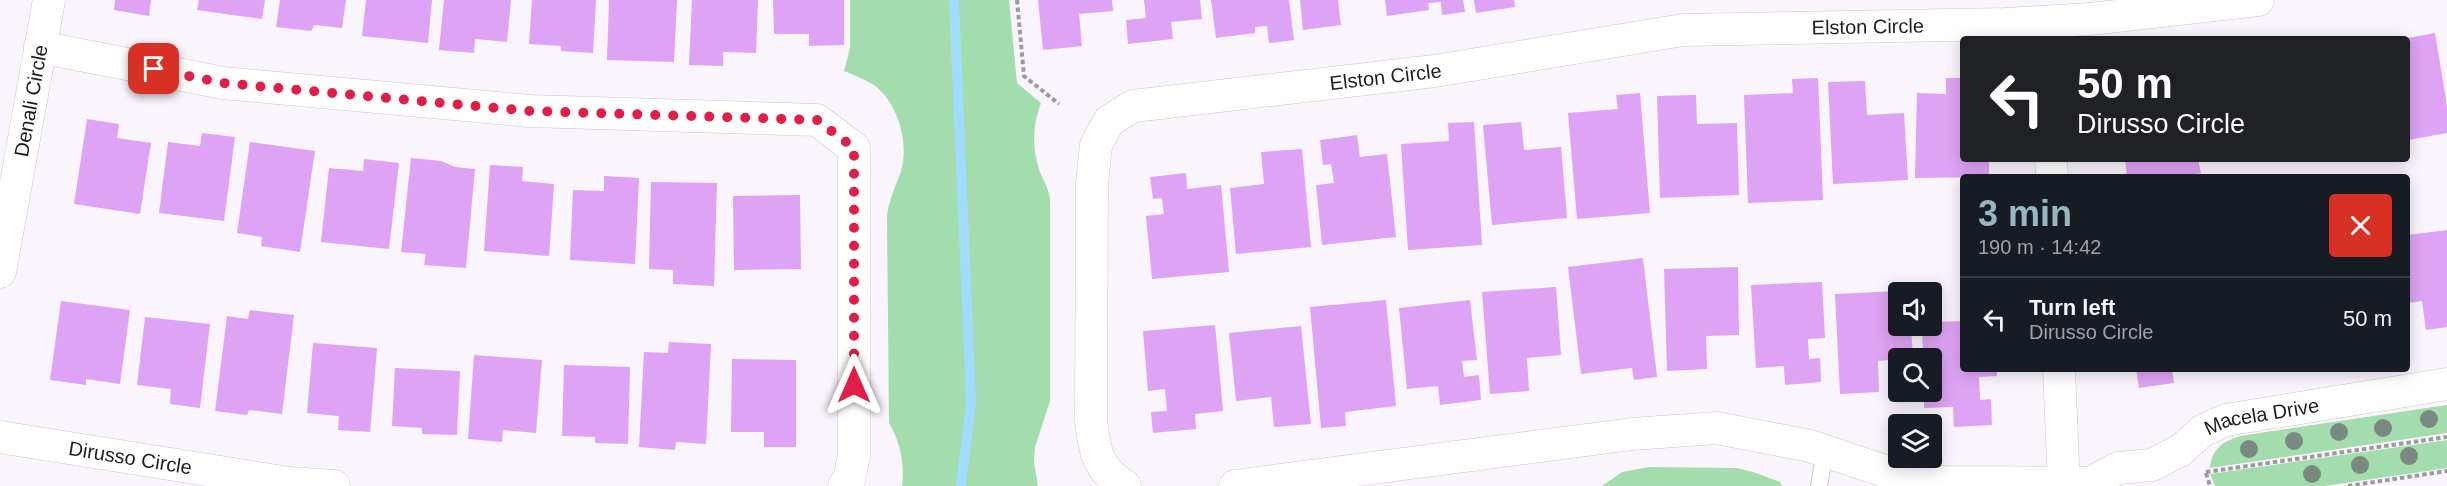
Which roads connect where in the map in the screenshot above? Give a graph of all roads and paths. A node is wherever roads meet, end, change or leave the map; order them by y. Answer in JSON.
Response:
{"nodes":[{"id":1,"x":49,"y":0,"type":"edge"},
{"id":2,"x":1017,"y":0,"type":"edge"},
{"id":3,"x":2258,"y":0,"type":"edge"},
{"id":4,"x":2046,"y":20,"type":"edge"},
{"id":5,"x":40,"y":47,"type":"junction"},
{"id":6,"x":1059,"y":104,"type":"dead end"},
{"id":7,"x":0,"y":272,"type":"edge"},
{"id":8,"x":2060,"y":372,"type":"edge"},
{"id":9,"x":2447,"y":384,"type":"edge"},
{"id":10,"x":0,"y":437,"type":"edge"},
{"id":11,"x":2447,"y":437,"type":"edge"},
{"id":12,"x":1825,"y":451,"type":"junction"},
{"id":13,"x":2447,"y":471,"type":"edge"},
{"id":14,"x":2205,"y":472,"type":"dead end"},
{"id":15,"x":2079,"y":485,"type":"edge"},
{"id":16,"x":334,"y":486,"type":"edge"},
{"id":17,"x":844,"y":486,"type":"edge"},
{"id":18,"x":1125,"y":486,"type":"edge"},
{"id":19,"x":1235,"y":486,"type":"edge"},
{"id":20,"x":1819,"y":486,"type":"edge"},
{"id":21,"x":2348,"y":486,"type":"edge"}],
"edges":[{"from":1,"to":5,"type":"street","name":"Denali Circle"},
{"from":2,"to":6,"type":"path"},
{"from":3,"to":4,"type":"street","name":"Elston Circle"},
{"from":4,"to":18,"type":"street","name":"Elston Circle"},
{"from":5,"to":7,"type":"street","name":"Denali Circle"},
{"from":5,"to":17,"type":"street"},
{"from":8,"to":15,"type":"street"},
{"from":9,"to":15,"type":"street","name":"Macela Drive"},
{"from":10,"to":16,"type":"street","name":"Dirusso Circle"},
{"from":11,"to":14,"type":"path"},
{"from":12,"to":15,"type":"street"},
{"from":12,"to":19,"type":"street"},
{"from":12,"to":20,"type":"lane"},
{"from":13,"to":21,"type":"path"}]}
